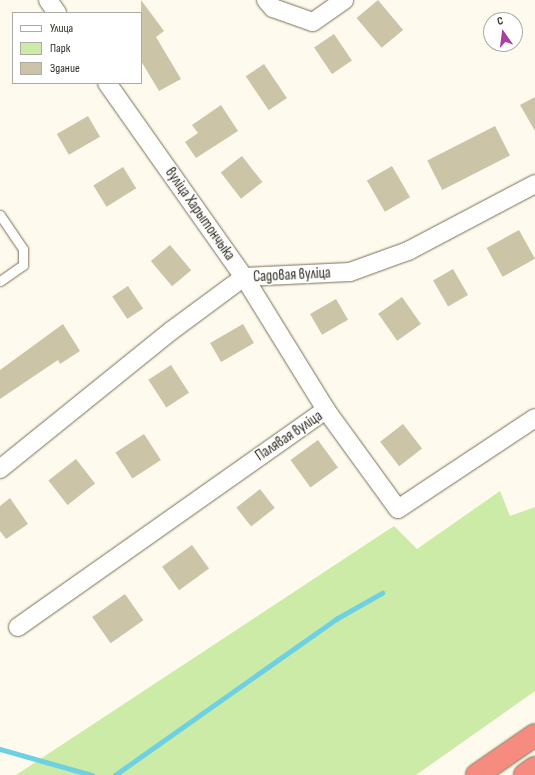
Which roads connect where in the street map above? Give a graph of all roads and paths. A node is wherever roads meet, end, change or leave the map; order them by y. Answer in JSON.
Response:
{"nodes":[{"id":1,"x":48,"y":0,"type":"edge"},
{"id":2,"x":266,"y":0,"type":"edge"},
{"id":3,"x":344,"y":0,"type":"edge"},
{"id":4,"x":56,"y":12,"type":"edge"},
{"id":5,"x":108,"y":84,"type":"edge"},
{"id":6,"x":535,"y":184,"type":"edge"},
{"id":7,"x":0,"y":215,"type":"edge"},
{"id":8,"x":244,"y":277,"type":"junction"},
{"id":9,"x":0,"y":281,"type":"edge"},
{"id":10,"x":326,"y":410,"type":"junction"},
{"id":11,"x":535,"y":418,"type":"edge"},
{"id":12,"x":0,"y":469,"type":"edge"},
{"id":13,"x":18,"y":627,"type":"dead end"},
{"id":14,"x":535,"y":735,"type":"edge"},
{"id":15,"x":535,"y":768,"type":"edge"},
{"id":16,"x":477,"y":775,"type":"edge"},
{"id":17,"x":525,"y":775,"type":"edge"}],
"edges":[{"from":1,"to":4,"type":"street"},
{"from":2,"to":3,"type":"street"},
{"from":5,"to":8,"type":"street","name":"вуліца Харытончыка"},
{"from":6,"to":8,"type":"street","name":"Садовая вуліца"},
{"from":7,"to":9,"type":"lane"},
{"from":8,"to":10,"type":"street","name":"вуліца Харытончыка"},
{"from":8,"to":12,"type":"street","name":"Садовая вуліца"},
{"from":10,"to":11,"type":"street","name":"Палявая вуліца"},
{"from":10,"to":13,"type":"street","name":"Палявая вуліца"},
{"from":14,"to":16,"type":"highway"},
{"from":15,"to":17,"type":"highway"}]}
